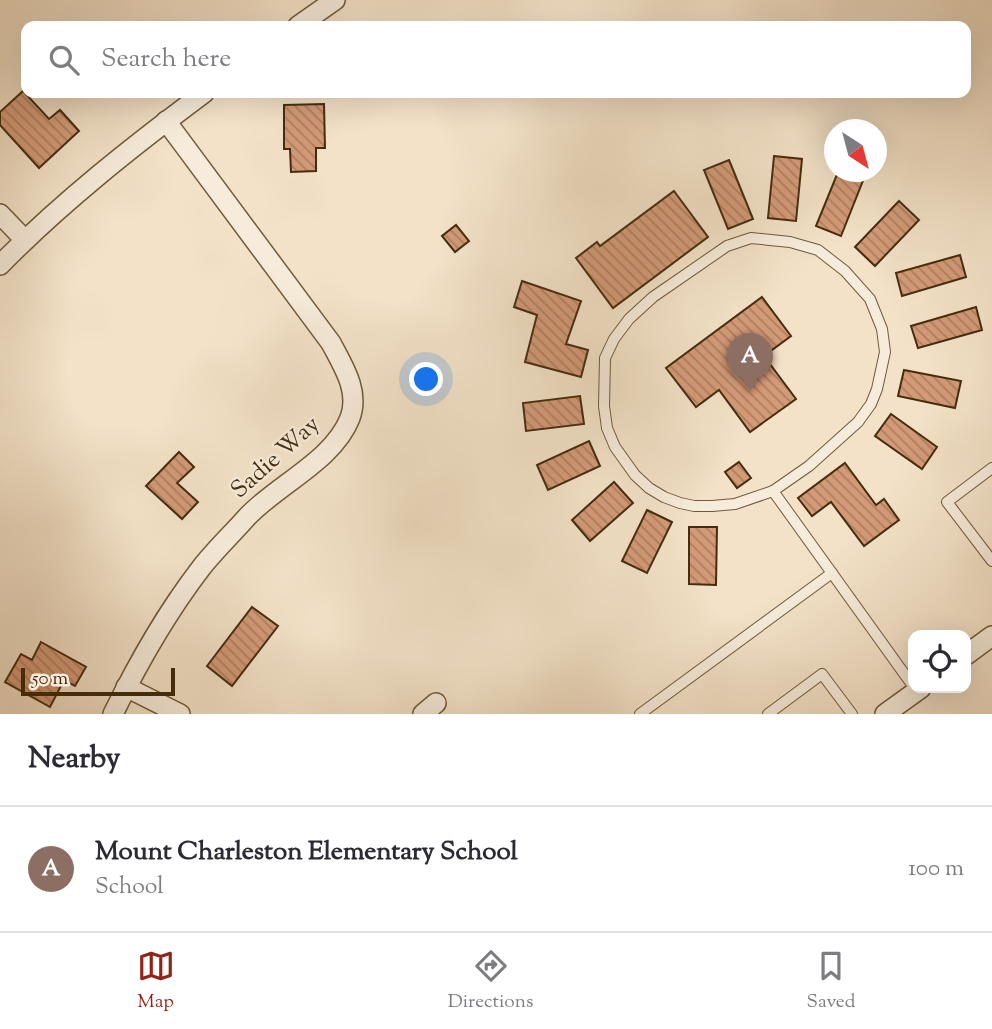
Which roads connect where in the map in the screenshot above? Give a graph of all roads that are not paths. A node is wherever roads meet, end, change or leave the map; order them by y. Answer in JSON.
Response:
{"nodes":[{"id":1,"x":335,"y":0,"type":"edge"},
{"id":2,"x":305,"y":21,"type":"edge"},
{"id":3,"x":197,"y":98,"type":"edge"},
{"id":4,"x":166,"y":121,"type":"junction"},
{"id":5,"x":0,"y":214,"type":"edge"},
{"id":6,"x":25,"y":240,"type":"junction"},
{"id":7,"x":0,"y":265,"type":"edge"},
{"id":8,"x":992,"y":468,"type":"edge"},
{"id":9,"x":773,"y":491,"type":"junction"},
{"id":10,"x":992,"y":561,"type":"edge"},
{"id":11,"x":832,"y":573,"type":"junction"},
{"id":12,"x":992,"y":636,"type":"edge"},
{"id":13,"x":971,"y":651,"type":"edge"},
{"id":14,"x":908,"y":677,"type":"edge"},
{"id":15,"x":126,"y":687,"type":"junction"},
{"id":16,"x":910,"y":693,"type":"edge"},
{"id":17,"x":113,"y":714,"type":"edge"},
{"id":18,"x":180,"y":714,"type":"edge"},
{"id":19,"x":640,"y":714,"type":"edge"},
{"id":20,"x":768,"y":714,"type":"edge"},
{"id":21,"x":852,"y":714,"type":"edge"},
{"id":22,"x":885,"y":714,"type":"edge"}],
"edges":[{"from":1,"to":2,"type":"street"},
{"from":3,"to":4,"type":"street"},
{"from":4,"to":6,"type":"street"},
{"from":4,"to":15,"type":"street","name":"Sadie Way"},
{"from":5,"to":6,"type":"street"},
{"from":6,"to":7,"type":"street"},
{"from":8,"to":10,"type":"lane"},
{"from":9,"to":9,"type":"lane"},
{"from":9,"to":11,"type":"lane"},
{"from":11,"to":14,"type":"lane"},
{"from":11,"to":19,"type":"lane"},
{"from":12,"to":13,"type":"street"},
{"from":15,"to":17,"type":"street","name":"Sadie Way"},
{"from":15,"to":18,"type":"street"},
{"from":16,"to":22,"type":"street"},
{"from":20,"to":21,"type":"lane"}]}
